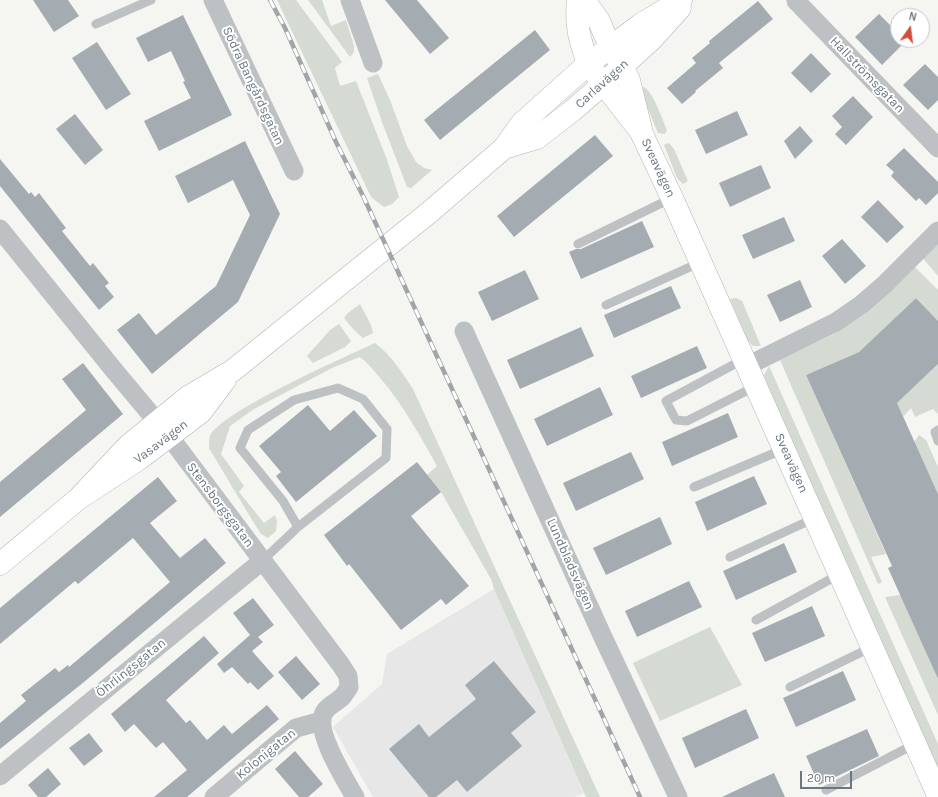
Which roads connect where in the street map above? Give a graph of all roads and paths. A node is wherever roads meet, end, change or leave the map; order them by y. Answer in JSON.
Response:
{"nodes":[{"id":1,"x":151,"y":0,"type":"edge"},
{"id":2,"x":212,"y":0,"type":"edge"},
{"id":3,"x":350,"y":0,"type":"edge"},
{"id":4,"x":578,"y":0,"type":"edge"},
{"id":5,"x":584,"y":0,"type":"edge"},
{"id":6,"x":681,"y":0,"type":"edge"},
{"id":7,"x":688,"y":0,"type":"edge"},
{"id":8,"x":796,"y":1,"type":"dead end"},
{"id":9,"x":96,"y":24,"type":"dead end"},
{"id":10,"x":610,"y":47,"type":"junction"},
{"id":11,"x":373,"y":63,"type":"dead end"},
{"id":12,"x":588,"y":64,"type":"junction"},
{"id":13,"x":622,"y":66,"type":"junction"},
{"id":14,"x":603,"y":84,"type":"junction"},
{"id":15,"x":641,"y":132,"type":"junction"},
{"id":16,"x":504,"y":148,"type":"junction"},
{"id":17,"x":938,"y":148,"type":"edge"},
{"id":18,"x":294,"y":171,"type":"dead end"},
{"id":19,"x":672,"y":198,"type":"junction"},
{"id":20,"x":0,"y":229,"type":"edge"},
{"id":21,"x":938,"y":231,"type":"edge"},
{"id":22,"x":578,"y":244,"type":"dead end"},
{"id":23,"x":371,"y":260,"type":"joint"},
{"id":24,"x":701,"y":262,"type":"junction"},
{"id":25,"x":606,"y":305,"type":"dead end"},
{"id":26,"x":464,"y":331,"type":"dead end"},
{"id":27,"x":746,"y":362,"type":"junction"},
{"id":28,"x":756,"y":386,"type":"junction"},
{"id":29,"x":164,"y":429,"type":"junction"},
{"id":30,"x":938,"y":430,"type":"edge"},
{"id":31,"x":938,"y":441,"type":"edge"},
{"id":32,"x":784,"y":449,"type":"junction"},
{"id":33,"x":694,"y":487,"type":"dead end"},
{"id":34,"x":815,"y":518,"type":"junction"},
{"id":35,"x":298,"y":527,"type":"junction"},
{"id":36,"x":730,"y":557,"type":"dead end"},
{"id":37,"x":262,"y":561,"type":"junction"},
{"id":38,"x":0,"y":564,"type":"edge"},
{"id":39,"x":840,"y":574,"type":"junction"},
{"id":40,"x":756,"y":620,"type":"dead end"},
{"id":41,"x":872,"y":647,"type":"junction"},
{"id":42,"x":790,"y":687,"type":"dead end"},
{"id":43,"x":322,"y":721,"type":"junction"},
{"id":44,"x":915,"y":744,"type":"junction"},
{"id":45,"x":0,"y":776,"type":"edge"},
{"id":46,"x":826,"y":790,"type":"dead end"},
{"id":47,"x":938,"y":796,"type":"edge"},
{"id":48,"x":214,"y":797,"type":"edge"},
{"id":49,"x":355,"y":797,"type":"edge"},
{"id":50,"x":678,"y":797,"type":"edge"}],
"edges":[{"from":1,"to":9,"type":"lane"},
{"from":2,"to":18,"type":"street","name":"Södra Bangårdsgatan"},
{"from":3,"to":11,"type":"street"},
{"from":4,"to":12,"type":"main road","name":"Sveavägen"},
{"from":5,"to":10,"type":"main road","name":"Sveavägen"},
{"from":6,"to":10,"type":"main road","name":"Carlavägen"},
{"from":7,"to":13,"type":"main road","name":"Carlavägen"},
{"from":8,"to":17,"type":"street","name":"Hallströmsgatan"},
{"from":10,"to":12,"type":"main road","name":"Carlavägen"},
{"from":10,"to":13,"type":"main road","name":"Sveavägen"},
{"from":12,"to":14,"type":"main road","name":"Sveavägen"},
{"from":12,"to":16,"type":"main road","name":"Carlavägen"},
{"from":13,"to":14,"type":"main road","name":"Carlavägen"},
{"from":13,"to":15,"type":"main road","name":"Sveavägen"},
{"from":14,"to":15,"type":"main road","name":"Sveavägen"},
{"from":14,"to":16,"type":"main road","name":"Carlavägen"},
{"from":15,"to":19,"type":"main road","name":"Sveavägen"},
{"from":16,"to":23,"type":"main road","name":"Carlavägen"},
{"from":19,"to":22,"type":"lane"},
{"from":19,"to":24,"type":"main road","name":"Sveavägen"},
{"from":20,"to":29,"type":"street","name":"Stensborgsgatan"},
{"from":21,"to":27,"type":"street"},
{"from":23,"to":29,"type":"main road","name":"Vasavägen"},
{"from":24,"to":25,"type":"lane"},
{"from":24,"to":27,"type":"main road","name":"Sveavägen"},
{"from":26,"to":50,"type":"street","name":"Lundbladsvägen"},
{"from":27,"to":28,"type":"main road","name":"Sveavägen"},
{"from":27,"to":28,"type":"lane"},
{"from":28,"to":32,"type":"main road","name":"Sveavägen"},
{"from":29,"to":37,"type":"street","name":"Stensborgsgatan"},
{"from":29,"to":38,"type":"main road","name":"Vasavägen"},
{"from":30,"to":31,"type":"lane"},
{"from":32,"to":33,"type":"lane"},
{"from":32,"to":34,"type":"main road","name":"Sveavägen"},
{"from":34,"to":36,"type":"lane"},
{"from":34,"to":39,"type":"main road","name":"Sveavägen"},
{"from":35,"to":35,"type":"lane"},
{"from":35,"to":37,"type":"lane"},
{"from":37,"to":43,"type":"street","name":"Stensborgsgatan"},
{"from":37,"to":45,"type":"street","name":"Öhrlingsgatan"},
{"from":39,"to":40,"type":"lane"},
{"from":39,"to":41,"type":"main road","name":"Sveavägen"},
{"from":41,"to":42,"type":"lane"},
{"from":41,"to":44,"type":"main road","name":"Sveavägen"},
{"from":43,"to":48,"type":"street","name":"Kolonigatan"},
{"from":43,"to":49,"type":"street"},
{"from":44,"to":46,"type":"lane"},
{"from":44,"to":47,"type":"main road","name":"Sveavägen"}]}
